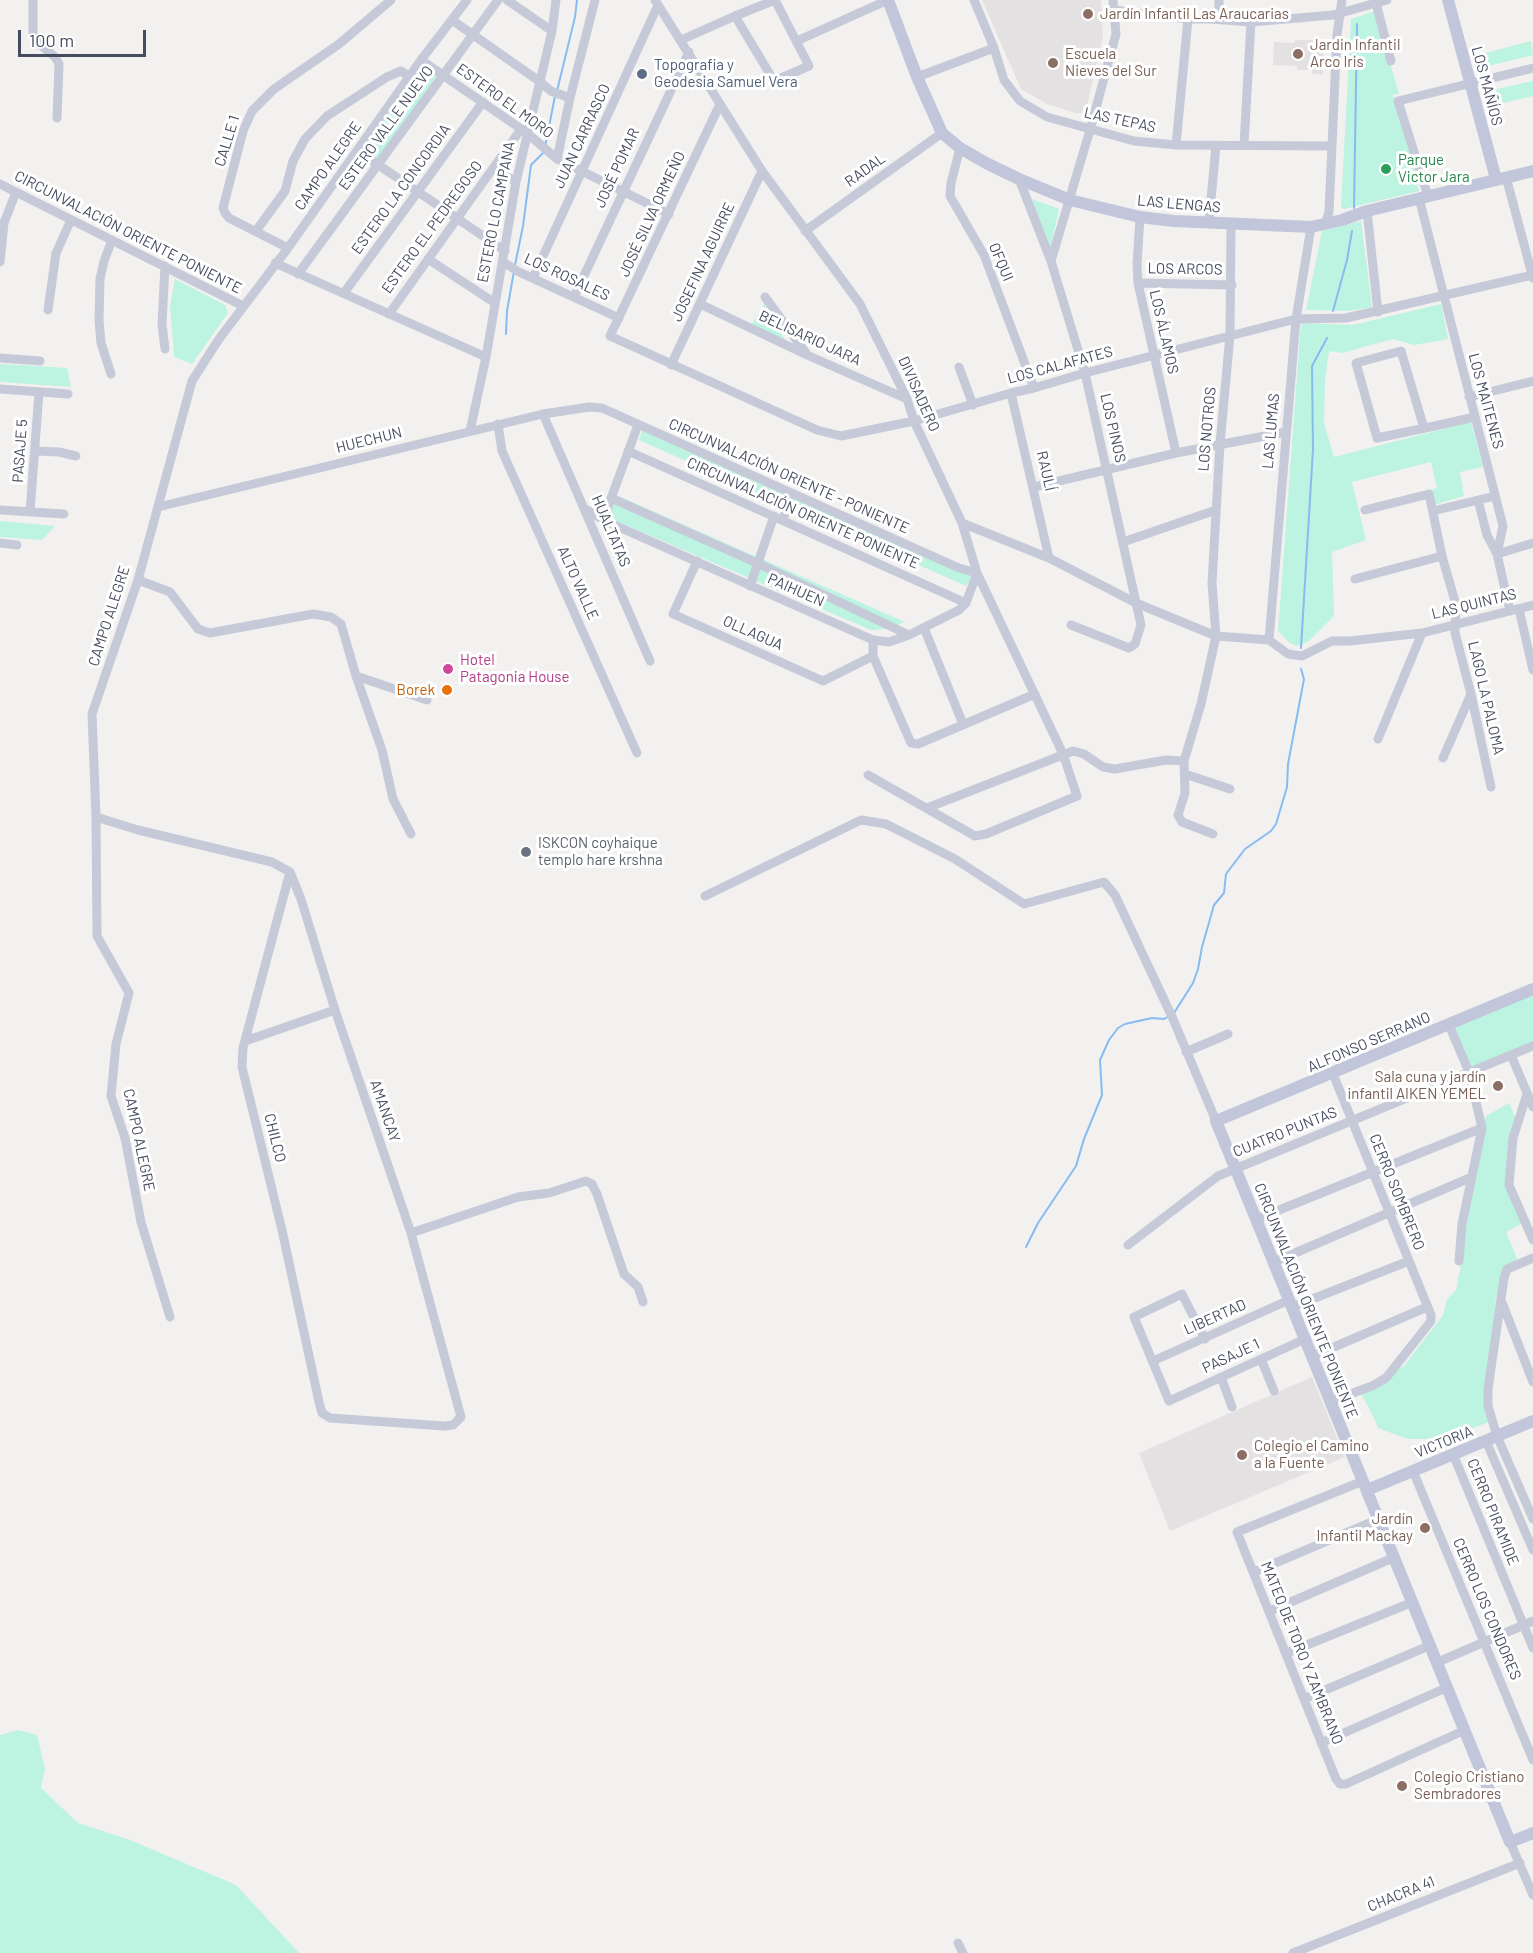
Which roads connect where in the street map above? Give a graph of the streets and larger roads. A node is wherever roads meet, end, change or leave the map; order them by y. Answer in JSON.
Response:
{"nodes":[{"id":1,"x":33,"y":0,"type":"edge"},
{"id":2,"x":391,"y":0,"type":"edge"},
{"id":3,"x":467,"y":0,"type":"edge"},
{"id":4,"x":498,"y":0,"type":"edge"},
{"id":5,"x":507,"y":0,"type":"edge"},
{"id":6,"x":556,"y":0,"type":"edge"},
{"id":7,"x":596,"y":0,"type":"edge"},
{"id":8,"x":775,"y":0,"type":"edge"},
{"id":9,"x":888,"y":0,"type":"edge"},
{"id":10,"x":974,"y":0,"type":"edge"},
{"id":11,"x":1219,"y":0,"type":"edge"},
{"id":12,"x":1336,"y":0,"type":"edge"},
{"id":13,"x":1342,"y":0,"type":"edge"},
{"id":14,"x":1388,"y":0,"type":"edge"},
{"id":15,"x":1448,"y":0,"type":"edge"},
{"id":16,"x":656,"y":3,"type":"edge"},
{"id":17,"x":1376,"y":3,"type":"junction"},
{"id":18,"x":1113,"y":5,"type":"edge"},
{"id":19,"x":1336,"y":14,"type":"junction"},
{"id":20,"x":735,"y":16,"type":"junction"},
{"id":21,"x":1188,"y":19,"type":"junction"},
{"id":22,"x":1219,"y":19,"type":"junction"},
{"id":23,"x":452,"y":20,"type":"junction"},
{"id":24,"x":1251,"y":22,"type":"junction"},
{"id":25,"x":552,"y":31,"type":"junction"},
{"id":26,"x":473,"y":35,"type":"junction"},
{"id":27,"x":681,"y":40,"type":"junction"},
{"id":28,"x":799,"y":40,"type":"dead end"},
{"id":29,"x":994,"y":48,"type":"junction"},
{"id":30,"x":689,"y":52,"type":"junction"},
{"id":31,"x":421,"y":60,"type":"junction"},
{"id":32,"x":1391,"y":61,"type":"dead end"},
{"id":33,"x":1533,"y":68,"type":"edge"},
{"id":34,"x":443,"y":75,"type":"junction"},
{"id":35,"x":410,"y":77,"type":"junction"},
{"id":36,"x":917,"y":77,"type":"junction"},
{"id":37,"x":539,"y":81,"type":"junction"},
{"id":38,"x":1471,"y":84,"type":"junction"},
{"id":39,"x":566,"y":96,"type":"junction"},
{"id":40,"x":483,"y":102,"type":"junction"},
{"id":41,"x":720,"y":105,"type":"junction"},
{"id":42,"x":57,"y":118,"type":"dead end"},
{"id":43,"x":1090,"y":130,"type":"junction"},
{"id":44,"x":524,"y":131,"type":"junction"},
{"id":45,"x":942,"y":133,"type":"junction"},
{"id":46,"x":1216,"y":144,"type":"junction"},
{"id":47,"x":1176,"y":145,"type":"junction"},
{"id":48,"x":1244,"y":145,"type":"junction"},
{"id":49,"x":1331,"y":146,"type":"junction"},
{"id":50,"x":960,"y":148,"type":"junction"},
{"id":51,"x":358,"y":151,"type":"junction"},
{"id":52,"x":554,"y":156,"type":"junction"},
{"id":53,"x":378,"y":165,"type":"junction"},
{"id":54,"x":493,"y":168,"type":"junction"},
{"id":55,"x":762,"y":171,"type":"junction"},
{"id":56,"x":1533,"y":171,"type":"edge"},
{"id":57,"x":582,"y":172,"type":"junction"},
{"id":58,"x":1501,"y":178,"type":"junction"},
{"id":59,"x":1019,"y":179,"type":"junction"},
{"id":60,"x":516,"y":182,"type":"junction"},
{"id":61,"x":0,"y":184,"type":"edge"},
{"id":62,"x":16,"y":192,"type":"junction"},
{"id":63,"x":418,"y":192,"type":"junction"},
{"id":64,"x":622,"y":192,"type":"junction"},
{"id":65,"x":1424,"y":197,"type":"junction"},
{"id":66,"x":1070,"y":200,"type":"junction"},
{"id":67,"x":1367,"y":211,"type":"junction"},
{"id":68,"x":669,"y":214,"type":"junction"},
{"id":69,"x":1140,"y":217,"type":"junction"},
{"id":70,"x":457,"y":218,"type":"junction"},
{"id":71,"x":70,"y":220,"type":"junction"},
{"id":72,"x":1209,"y":222,"type":"junction"},
{"id":73,"x":1231,"y":223,"type":"junction"},
{"id":74,"x":1325,"y":225,"type":"junction"},
{"id":75,"x":1311,"y":227,"type":"junction"},
{"id":76,"x":256,"y":231,"type":"junction"},
{"id":77,"x":805,"y":231,"type":"junction"},
{"id":78,"x":112,"y":240,"type":"junction"},
{"id":79,"x":288,"y":248,"type":"junction"},
{"id":80,"x":505,"y":250,"type":"junction"},
{"id":81,"x":428,"y":259,"type":"junction"},
{"id":82,"x":1051,"y":261,"type":"junction"},
{"id":83,"x":0,"y":262,"type":"edge"},
{"id":84,"x":275,"y":263,"type":"junction"},
{"id":85,"x":505,"y":264,"type":"junction"},
{"id":86,"x":165,"y":266,"type":"junction"},
{"id":87,"x":298,"y":274,"type":"junction"},
{"id":88,"x":1533,"y":276,"type":"edge"},
{"id":89,"x":533,"y":278,"type":"junction"},
{"id":90,"x":1138,"y":283,"type":"junction"},
{"id":91,"x":1232,"y":285,"type":"junction"},
{"id":92,"x":344,"y":294,"type":"junction"},
{"id":93,"x":574,"y":297,"type":"junction"},
{"id":94,"x":765,"y":297,"type":"dead end"},
{"id":95,"x":1444,"y":297,"type":"junction"},
{"id":96,"x":495,"y":303,"type":"junction"},
{"id":97,"x":700,"y":304,"type":"junction"},
{"id":98,"x":243,"y":306,"type":"junction"},
{"id":99,"x":48,"y":310,"type":"dead end"},
{"id":100,"x":1378,"y":312,"type":"junction"},
{"id":101,"x":389,"y":314,"type":"junction"},
{"id":102,"x":619,"y":318,"type":"junction"},
{"id":103,"x":1296,"y":319,"type":"junction"},
{"id":104,"x":1230,"y":335,"type":"junction"},
{"id":105,"x":610,"y":336,"type":"joint"},
{"id":106,"x":165,"y":349,"type":"dead end"},
{"id":107,"x":807,"y":355,"type":"junction"},
{"id":108,"x":1154,"y":355,"type":"junction"},
{"id":109,"x":486,"y":357,"type":"junction"},
{"id":110,"x":0,"y":358,"type":"edge"},
{"id":111,"x":40,"y":361,"type":"dead end"},
{"id":112,"x":671,"y":365,"type":"junction"},
{"id":113,"x":959,"y":367,"type":"dead end"},
{"id":114,"x":1085,"y":373,"type":"junction"},
{"id":115,"x":111,"y":374,"type":"dead end"},
{"id":116,"x":1533,"y":381,"type":"edge"},
{"id":117,"x":1034,"y":388,"type":"junction"},
{"id":118,"x":0,"y":389,"type":"edge"},
{"id":119,"x":39,"y":392,"type":"junction"},
{"id":120,"x":1011,"y":393,"type":"junction"},
{"id":121,"x":68,"y":394,"type":"dead end"},
{"id":122,"x":1469,"y":397,"type":"junction"},
{"id":123,"x":907,"y":399,"type":"junction"},
{"id":124,"x":974,"y":405,"type":"junction"},
{"id":125,"x":589,"y":407,"type":"joint"},
{"id":126,"x":543,"y":414,"type":"junction"},
{"id":127,"x":1475,"y":417,"type":"junction"},
{"id":128,"x":914,"y":421,"type":"junction"},
{"id":129,"x":498,"y":424,"type":"junction"},
{"id":130,"x":638,"y":425,"type":"junction"},
{"id":131,"x":1424,"y":428,"type":"junction"},
{"id":132,"x":470,"y":431,"type":"junction"},
{"id":133,"x":1286,"y":432,"type":"junction"},
{"id":134,"x":1220,"y":444,"type":"junction"},
{"id":135,"x":36,"y":451,"type":"junction"},
{"id":136,"x":628,"y":451,"type":"junction"},
{"id":137,"x":1176,"y":453,"type":"junction"},
{"id":138,"x":76,"y":456,"type":"dead end"},
{"id":139,"x":1107,"y":470,"type":"junction"},
{"id":140,"x":1034,"y":487,"type":"junction"},
{"id":141,"x":791,"y":494,"type":"junction"},
{"id":142,"x":1495,"y":496,"type":"junction"},
{"id":143,"x":610,"y":498,"type":"junction"},
{"id":144,"x":1478,"y":500,"type":"junction"},
{"id":145,"x":158,"y":507,"type":"junction"},
{"id":146,"x":585,"y":508,"type":"junction"},
{"id":147,"x":0,"y":510,"type":"edge"},
{"id":148,"x":1216,"y":510,"type":"junction"},
{"id":149,"x":1365,"y":510,"type":"dead end"},
{"id":150,"x":1433,"y":511,"type":"junction"},
{"id":151,"x":30,"y":512,"type":"junction"},
{"id":152,"x":64,"y":514,"type":"dead end"},
{"id":153,"x":778,"y":518,"type":"junction"},
{"id":154,"x":603,"y":520,"type":"junction"},
{"id":155,"x":962,"y":523,"type":"junction"},
{"id":156,"x":1123,"y":542,"type":"junction"},
{"id":157,"x":0,"y":543,"type":"edge"},
{"id":158,"x":1533,"y":543,"type":"edge"},
{"id":159,"x":17,"y":545,"type":"dead end"},
{"id":160,"x":1497,"y":554,"type":"junction"},
{"id":161,"x":1442,"y":556,"type":"junction"},
{"id":162,"x":1049,"y":558,"type":"junction"},
{"id":163,"x":697,"y":561,"type":"junction"},
{"id":164,"x":757,"y":563,"type":"junction"},
{"id":165,"x":977,"y":573,"type":"junction"},
{"id":166,"x":1355,"y":579,"type":"dead end"},
{"id":167,"x":138,"y":580,"type":"junction"},
{"id":168,"x":750,"y":586,"type":"junction"},
{"id":169,"x":966,"y":603,"type":"junction"},
{"id":170,"x":1136,"y":603,"type":"junction"},
{"id":171,"x":1533,"y":605,"type":"edge"},
{"id":172,"x":1515,"y":610,"type":"junction"},
{"id":173,"x":1071,"y":625,"type":"dead end"},
{"id":174,"x":1456,"y":625,"type":"junction"},
{"id":175,"x":924,"y":628,"type":"junction"},
{"id":176,"x":1422,"y":633,"type":"junction"},
{"id":177,"x":909,"y":635,"type":"junction"},
{"id":178,"x":1216,"y":636,"type":"junction"},
{"id":179,"x":873,"y":640,"type":"junction"},
{"id":180,"x":1269,"y":640,"type":"junction"},
{"id":181,"x":873,"y":656,"type":"junction"},
{"id":182,"x":650,"y":661,"type":"dead end"},
{"id":183,"x":1533,"y":670,"type":"edge"},
{"id":184,"x":356,"y":676,"type":"junction"},
{"id":185,"x":1035,"y":694,"type":"junction"},
{"id":186,"x":1471,"y":694,"type":"junction"},
{"id":187,"x":427,"y":700,"type":"dead end"},
{"id":188,"x":963,"y":724,"type":"junction"},
{"id":189,"x":1378,"y":739,"type":"dead end"},
{"id":190,"x":638,"y":753,"type":"dead end"},
{"id":191,"x":1062,"y":754,"type":"junction"},
{"id":192,"x":1443,"y":758,"type":"dead end"},
{"id":193,"x":1184,"y":761,"type":"junction"},
{"id":194,"x":1185,"y":774,"type":"junction"},
{"id":195,"x":868,"y":775,"type":"dead end"},
{"id":196,"x":1491,"y":787,"type":"dead end"},
{"id":197,"x":1230,"y":789,"type":"dead end"},
{"id":198,"x":927,"y":808,"type":"junction"},
{"id":199,"x":96,"y":817,"type":"junction"},
{"id":200,"x":411,"y":834,"type":"dead end"},
{"id":201,"x":1213,"y":834,"type":"dead end"},
{"id":202,"x":290,"y":872,"type":"junction"},
{"id":203,"x":705,"y":896,"type":"dead end"},
{"id":204,"x":1533,"y":989,"type":"edge"},
{"id":205,"x":335,"y":1010,"type":"junction"},
{"id":206,"x":1449,"y":1025,"type":"junction"},
{"id":207,"x":1228,"y":1034,"type":"dead end"},
{"id":208,"x":245,"y":1041,"type":"junction"},
{"id":209,"x":1533,"y":1046,"type":"edge"},
{"id":210,"x":1186,"y":1052,"type":"junction"},
{"id":211,"x":1511,"y":1055,"type":"junction"},
{"id":212,"x":1469,"y":1072,"type":"junction"},
{"id":213,"x":1333,"y":1074,"type":"junction"},
{"id":214,"x":1527,"y":1094,"type":"junction"},
{"id":215,"x":1533,"y":1107,"type":"edge"},
{"id":216,"x":1216,"y":1121,"type":"junction"},
{"id":217,"x":1352,"y":1121,"type":"junction"},
{"id":218,"x":1482,"y":1128,"type":"junction"},
{"id":219,"x":1236,"y":1169,"type":"junction"},
{"id":220,"x":1373,"y":1173,"type":"junction"},
{"id":221,"x":1472,"y":1177,"type":"junction"},
{"id":222,"x":1390,"y":1214,"type":"junction"},
{"id":223,"x":1257,"y":1219,"type":"junction"},
{"id":224,"x":1531,"y":1229,"type":"edge"},
{"id":225,"x":411,"y":1233,"type":"junction"},
{"id":226,"x":1533,"y":1240,"type":"edge"},
{"id":227,"x":1128,"y":1245,"type":"dead end"},
{"id":228,"x":1533,"y":1258,"type":"edge"},
{"id":229,"x":1459,"y":1260,"type":"dead end"},
{"id":230,"x":1409,"y":1261,"type":"junction"},
{"id":231,"x":1274,"y":1262,"type":"junction"},
{"id":232,"x":1500,"y":1298,"type":"junction"},
{"id":233,"x":643,"y":1302,"type":"dead end"},
{"id":234,"x":1291,"y":1303,"type":"junction"},
{"id":235,"x":1427,"y":1306,"type":"junction"},
{"id":236,"x":170,"y":1317,"type":"dead end"},
{"id":237,"x":1205,"y":1339,"type":"junction"},
{"id":238,"x":1305,"y":1339,"type":"junction"},
{"id":239,"x":1312,"y":1356,"type":"junction"},
{"id":240,"x":1262,"y":1359,"type":"junction"},
{"id":241,"x":1153,"y":1361,"type":"junction"},
{"id":242,"x":1221,"y":1377,"type":"junction"},
{"id":243,"x":1533,"y":1382,"type":"edge"},
{"id":244,"x":1274,"y":1391,"type":"dead end"},
{"id":245,"x":1331,"y":1401,"type":"junction"},
{"id":246,"x":1232,"y":1407,"type":"dead end"},
{"id":247,"x":322,"y":1413,"type":"joint"},
{"id":248,"x":1533,"y":1421,"type":"edge"},
{"id":249,"x":1492,"y":1438,"type":"junction"},
{"id":250,"x":1453,"y":1454,"type":"junction"},
{"id":251,"x":1413,"y":1471,"type":"junction"},
{"id":252,"x":1365,"y":1486,"type":"junction"},
{"id":253,"x":1379,"y":1519,"type":"junction"},
{"id":254,"x":1533,"y":1519,"type":"edge"},
{"id":255,"x":1237,"y":1532,"type":"joint"},
{"id":256,"x":1533,"y":1550,"type":"edge"},
{"id":257,"x":1395,"y":1557,"type":"junction"},
{"id":258,"x":1254,"y":1572,"type":"junction"},
{"id":259,"x":1413,"y":1602,"type":"junction"},
{"id":260,"x":1270,"y":1611,"type":"junction"},
{"id":261,"x":1528,"y":1624,"type":"edge"},
{"id":262,"x":1484,"y":1642,"type":"junction"},
{"id":263,"x":1431,"y":1645,"type":"junction"},
{"id":264,"x":1533,"y":1648,"type":"edge"},
{"id":265,"x":1287,"y":1653,"type":"junction"},
{"id":266,"x":1438,"y":1662,"type":"junction"},
{"id":267,"x":1448,"y":1686,"type":"junction"},
{"id":268,"x":1304,"y":1700,"type":"junction"},
{"id":269,"x":1465,"y":1730,"type":"junction"},
{"id":270,"x":1321,"y":1743,"type":"junction"},
{"id":271,"x":1533,"y":1760,"type":"edge"},
{"id":272,"x":1533,"y":1833,"type":"edge"},
{"id":273,"x":1510,"y":1842,"type":"junction"},
{"id":274,"x":1520,"y":1863,"type":"junction"},
{"id":275,"x":1533,"y":1893,"type":"edge"},
{"id":276,"x":958,"y":1943,"type":"dead end"},
{"id":277,"x":963,"y":1953,"type":"edge"},
{"id":278,"x":1293,"y":1953,"type":"edge"}],
"edges":[{"from":1,"to":42,"type":"street"},
{"from":2,"to":76,"type":"street","name":"CALLE 1"},
{"from":3,"to":23,"type":"street","name":"CAMPO ALEGRE"},
{"from":4,"to":26,"type":"street","name":"ESTERO VALLE NUEVO"},
{"from":5,"to":25,"type":"street"},
{"from":6,"to":25,"type":"street","name":"ESTERO LO CAMPANA"},
{"from":7,"to":39,"type":"street"},
{"from":8,"to":20,"type":"street"},
{"from":8,"to":20,"type":"street"},
{"from":9,"to":28,"type":"street"},
{"from":9,"to":36,"type":"street","name":"LAS LENGAS"},
{"from":10,"to":29,"type":"street","name":"LAS TEPAS"},
{"from":11,"to":22,"type":"street"},
{"from":12,"to":19,"type":"street"},
{"from":13,"to":19,"type":"street"},
{"from":14,"to":17,"type":"street"},
{"from":15,"to":38,"type":"street","name":"LOS MAÑÍOS"},
{"from":16,"to":27,"type":"street","name":"DIVISADERO"},
{"from":16,"to":57,"type":"street","name":"JUAN CARRASCO"},
{"from":17,"to":19,"type":"street"},
{"from":17,"to":32,"type":"street"},
{"from":18,"to":21,"type":"street"},
{"from":18,"to":43,"type":"street"},
{"from":19,"to":24,"type":"street"},
{"from":19,"to":49,"type":"street"},
{"from":20,"to":27,"type":"street"},
{"from":21,"to":22,"type":"street"},
{"from":21,"to":47,"type":"street"},
{"from":22,"to":24,"type":"street"},
{"from":23,"to":26,"type":"street"},
{"from":23,"to":31,"type":"street","name":"CAMPO ALEGRE"},
{"from":24,"to":48,"type":"street"},
{"from":25,"to":37,"type":"street","name":"ESTERO LO CAMPANA"},
{"from":26,"to":34,"type":"street","name":"ESTERO VALLE NUEVO"},
{"from":26,"to":37,"type":"street"},
{"from":27,"to":30,"type":"street","name":"DIVISADERO"},
{"from":29,"to":36,"type":"street"},
{"from":29,"to":43,"type":"street","name":"LAS TEPAS"},
{"from":30,"to":41,"type":"street","name":"DIVISADERO"},
{"from":30,"to":64,"type":"street","name":"JOSÉ POMAR"},
{"from":31,"to":34,"type":"street","name":"ESTERO EL MORO"},
{"from":31,"to":35,"type":"street","name":"CAMPO ALEGRE"},
{"from":33,"to":38,"type":"street"},
{"from":34,"to":40,"type":"street","name":"ESTERO EL MORO"},
{"from":34,"to":53,"type":"street","name":"ESTERO VALLE NUEVO"},
{"from":35,"to":51,"type":"street","name":"CAMPO ALEGRE"},
{"from":35,"to":76,"type":"street"},
{"from":36,"to":45,"type":"street","name":"LAS LENGAS"},
{"from":37,"to":39,"type":"street"},
{"from":37,"to":44,"type":"street","name":"ESTERO LO CAMPANA"},
{"from":38,"to":58,"type":"street","name":"LOS MAÑÍOS"},
{"from":38,"to":65,"type":"street","name":"LOS MAITENES"},
{"from":39,"to":52,"type":"street"},
{"from":40,"to":44,"type":"street","name":"ESTERO EL MORO"},
{"from":40,"to":63,"type":"street","name":"ESTERO LA CONCORDIA"},
{"from":41,"to":55,"type":"street","name":"DIVISADERO"},
{"from":41,"to":68,"type":"street","name":"JOSÉ SILVA ORMEÑO"},
{"from":43,"to":47,"type":"street","name":"LAS TEPAS"},
{"from":43,"to":66,"type":"street"},
{"from":44,"to":52,"type":"street","name":"ESTERO EL MORO"},
{"from":44,"to":54,"type":"street","name":"ESTERO EL PEDREGOSO"},
{"from":44,"to":60,"type":"street","name":"ESTERO LO CAMPANA"},
{"from":45,"to":50,"type":"street","name":"LAS LENGAS"},
{"from":45,"to":77,"type":"street","name":"RADAL"},
{"from":46,"to":47,"type":"street","name":"LAS TEPAS"},
{"from":46,"to":48,"type":"street","name":"LAS TEPAS"},
{"from":46,"to":72,"type":"street"},
{"from":48,"to":49,"type":"street","name":"LAS TEPAS"},
{"from":49,"to":74,"type":"street"},
{"from":50,"to":59,"type":"street","name":"LAS LENGAS"},
{"from":50,"to":117,"type":"street","name":"OFQUI"},
{"from":51,"to":53,"type":"street"},
{"from":51,"to":79,"type":"street","name":"CAMPO ALEGRE"},
{"from":52,"to":57,"type":"street","name":"ESTERO EL MORO"},
{"from":53,"to":63,"type":"street"},
{"from":53,"to":87,"type":"street","name":"ESTERO VALLE NUEVO"},
{"from":54,"to":60,"type":"street"},
{"from":54,"to":70,"type":"street","name":"ESTERO EL PEDREGOSO"},
{"from":55,"to":77,"type":"street","name":"DIVISADERO"},
{"from":55,"to":97,"type":"street","name":"JOSEFINA AGUIRRE"},
{"from":56,"to":58,"type":"street","name":"LAS LENGAS"},
{"from":57,"to":64,"type":"street","name":"ESTERO EL MORO"},
{"from":57,"to":89,"type":"street","name":"JUAN CARRASCO"},
{"from":58,"to":65,"type":"street","name":"LAS LENGAS"},
{"from":58,"to":88,"type":"street","name":"LOS MAÑÍOS"},
{"from":59,"to":66,"type":"street","name":"LAS LENGAS"},
{"from":59,"to":82,"type":"street","name":"LOS PINOS"},
{"from":60,"to":80,"type":"street","name":"ESTERO LO CAMPANA"},
{"from":61,"to":62,"type":"street","name":"CIRCUNVALACIÓN ORIENTE PONIENTE"},
{"from":62,"to":71,"type":"street","name":"CIRCUNVALACIÓN ORIENTE PONIENTE"},
{"from":62,"to":83,"type":"street"},
{"from":63,"to":70,"type":"street"},
{"from":63,"to":92,"type":"street","name":"ESTERO LA CONCORDIA"},
{"from":64,"to":68,"type":"street","name":"ESTERO EL MORO"},
{"from":64,"to":93,"type":"street","name":"JOSÉ POMAR"},
{"from":65,"to":67,"type":"street","name":"LAS LENGAS"},
{"from":65,"to":95,"type":"street","name":"LOS MAITENES"},
{"from":66,"to":69,"type":"street","name":"LAS LENGAS"},
{"from":66,"to":82,"type":"street"},
{"from":67,"to":74,"type":"street","name":"LAS LENGAS"},
{"from":67,"to":100,"type":"street"},
{"from":68,"to":102,"type":"street","name":"JOSÉ SILVA ORMEÑO"},
{"from":69,"to":72,"type":"street","name":"LAS LENGAS"},
{"from":69,"to":90,"type":"street","name":"LOS ÁLAMOS"},
{"from":70,"to":80,"type":"street"},
{"from":70,"to":81,"type":"street","name":"ESTERO EL PEDREGOSO"},
{"from":71,"to":78,"type":"street","name":"CIRCUNVALACIÓN ORIENTE PONIENTE"},
{"from":71,"to":99,"type":"street"},
{"from":72,"to":73,"type":"street","name":"LAS LENGAS"},
{"from":73,"to":75,"type":"street","name":"LAS LENGAS"},
{"from":73,"to":91,"type":"street","name":"LOS NOTROS"},
{"from":74,"to":75,"type":"street","name":"LAS LENGAS"},
{"from":75,"to":103,"type":"street","name":"LAS LUMAS"},
{"from":76,"to":79,"type":"street","name":"CALLE 1"},
{"from":77,"to":123,"type":"street","name":"DIVISADERO"},
{"from":78,"to":86,"type":"street","name":"CIRCUNVALACIÓN ORIENTE PONIENTE"},
{"from":78,"to":115,"type":"street"},
{"from":79,"to":84,"type":"street","name":"CAMPO ALEGRE"},
{"from":80,"to":85,"type":"street","name":"ESTERO LO CAMPANA"},
{"from":81,"to":96,"type":"street"},
{"from":81,"to":101,"type":"street","name":"ESTERO EL PEDREGOSO"},
{"from":82,"to":114,"type":"street","name":"LOS PINOS"},
{"from":84,"to":87,"type":"street"},
{"from":84,"to":98,"type":"street","name":"CAMPO ALEGRE"},
{"from":85,"to":89,"type":"street","name":"LOS ROSALES"},
{"from":85,"to":96,"type":"street","name":"ESTERO LO CAMPANA"},
{"from":86,"to":98,"type":"street","name":"CIRCUNVALACIÓN ORIENTE PONIENTE"},
{"from":86,"to":106,"type":"street"},
{"from":87,"to":92,"type":"street"},
{"from":88,"to":95,"type":"street","name":"LOS CALAFATES"},
{"from":89,"to":93,"type":"street","name":"LOS ROSALES"},
{"from":90,"to":91,"type":"street","name":"LOS ARCOS"},
{"from":90,"to":108,"type":"street","name":"LOS ÁLAMOS"},
{"from":91,"to":104,"type":"street","name":"LOS NOTROS"},
{"from":92,"to":101,"type":"street"},
{"from":93,"to":102,"type":"street","name":"LOS ROSALES"},
{"from":94,"to":107,"type":"street"},
{"from":95,"to":100,"type":"street","name":"LOS CALAFATES"},
{"from":95,"to":122,"type":"street","name":"LOS MAITENES"},
{"from":96,"to":109,"type":"street","name":"ESTERO LO CAMPANA"},
{"from":97,"to":107,"type":"street","name":"BELISARIO JARA"},
{"from":97,"to":112,"type":"street","name":"JOSEFINA AGUIRRE"},
{"from":98,"to":145,"type":"street","name":"CAMPO ALEGRE"},
{"from":100,"to":103,"type":"street","name":"LOS CALAFATES"},
{"from":101,"to":109,"type":"street"},
{"from":102,"to":105,"type":"street","name":"JOSÉ SILVA ORMEÑO"},
{"from":103,"to":104,"type":"street","name":"LOS CALAFATES"},
{"from":103,"to":133,"type":"street","name":"LAS LUMAS"},
{"from":104,"to":108,"type":"street","name":"LOS CALAFATES"},
{"from":104,"to":134,"type":"street","name":"LOS NOTROS"},
{"from":105,"to":112,"type":"street","name":"LOS CALAFATES"},
{"from":107,"to":123,"type":"street","name":"BELISARIO JARA"},
{"from":108,"to":114,"type":"street","name":"LOS CALAFATES"},
{"from":108,"to":137,"type":"street","name":"LOS ÁLAMOS"},
{"from":109,"to":132,"type":"street","name":"ESTERO LO CAMPANA"},
{"from":110,"to":111,"type":"street"},
{"from":112,"to":128,"type":"street","name":"LOS CALAFATES"},
{"from":113,"to":124,"type":"street"},
{"from":114,"to":117,"type":"street","name":"LOS CALAFATES"},
{"from":114,"to":139,"type":"street","name":"LOS PINOS"},
{"from":116,"to":122,"type":"street"},
{"from":117,"to":120,"type":"street","name":"LOS CALAFATES"},
{"from":118,"to":119,"type":"street"},
{"from":119,"to":121,"type":"street"},
{"from":119,"to":135,"type":"street","name":"PASAJE 5"},
{"from":120,"to":124,"type":"street","name":"LOS CALAFATES"},
{"from":120,"to":140,"type":"street","name":"RAULÍ"},
{"from":122,"to":127,"type":"street","name":"LOS MAITENES"},
{"from":123,"to":128,"type":"street","name":"DIVISADERO"},
{"from":124,"to":128,"type":"street","name":"LOS CALAFATES"},
{"from":125,"to":126,"type":"street","name":"HUECHUN"},
{"from":125,"to":130,"type":"street","name":"CIRCUNVALACIÓN ORIENTE - PONIENTE"},
{"from":126,"to":129,"type":"street","name":"HUECHUN"},
{"from":126,"to":146,"type":"street","name":"HUALTATAS"},
{"from":127,"to":131,"type":"street"},
{"from":127,"to":142,"type":"street","name":"LOS MAITENES"},
{"from":128,"to":155,"type":"street","name":"DIVISADERO"},
{"from":129,"to":132,"type":"street","name":"HUECHUN"},
{"from":129,"to":190,"type":"street","name":"ALTO VALLE"},
{"from":130,"to":136,"type":"street"},
{"from":130,"to":141,"type":"street","name":"CIRCUNVALACIÓN ORIENTE - PONIENTE"},
{"from":131,"to":131,"type":"street"},
{"from":132,"to":145,"type":"street","name":"HUECHUN"},
{"from":133,"to":134,"type":"street"},
{"from":133,"to":180,"type":"street","name":"LAS LUMAS"},
{"from":134,"to":137,"type":"street"},
{"from":134,"to":148,"type":"street","name":"LOS NOTROS"},
{"from":135,"to":138,"type":"street"},
{"from":135,"to":151,"type":"street","name":"PASAJE 5"},
{"from":136,"to":143,"type":"street"},
{"from":136,"to":153,"type":"street","name":"CIRCUNVALACIÓN ORIENTE PONIENTE"},
{"from":137,"to":139,"type":"street"},
{"from":139,"to":140,"type":"street"},
{"from":139,"to":156,"type":"street","name":"LOS PINOS"},
{"from":140,"to":162,"type":"street","name":"RAULÍ"},
{"from":141,"to":153,"type":"street"},
{"from":141,"to":165,"type":"street","name":"CIRCUNVALACIÓN ORIENTE - PONIENTE"},
{"from":142,"to":144,"type":"street"},
{"from":142,"to":160,"type":"street","name":"LOS MAITENES"},
{"from":143,"to":154,"type":"street"},
{"from":143,"to":164,"type":"street"},
{"from":144,"to":150,"type":"street"},
{"from":144,"to":160,"type":"street"},
{"from":145,"to":167,"type":"street","name":"CAMPO ALEGRE"},
{"from":146,"to":154,"type":"street","name":"PAIHUEN"},
{"from":146,"to":182,"type":"street","name":"HUALTATAS"},
{"from":147,"to":151,"type":"street"},
{"from":148,"to":156,"type":"street"},
{"from":148,"to":178,"type":"street","name":"LOS NOTROS"},
{"from":149,"to":150,"type":"street"},
{"from":150,"to":161,"type":"street","name":"LAGO LA PALOMA"},
{"from":151,"to":152,"type":"street"},
{"from":153,"to":164,"type":"street"},
{"from":153,"to":169,"type":"street","name":"CIRCUNVALACIÓN ORIENTE PONIENTE"},
{"from":154,"to":163,"type":"street","name":"PAIHUEN"},
{"from":155,"to":162,"type":"street"},
{"from":155,"to":165,"type":"street"},
{"from":156,"to":170,"type":"street","name":"LOS PINOS"},
{"from":157,"to":159,"type":"street"},
{"from":158,"to":160,"type":"street"},
{"from":160,"to":172,"type":"street","name":"LOS MAITENES"},
{"from":161,"to":166,"type":"street"},
{"from":161,"to":174,"type":"street","name":"LAGO LA PALOMA"},
{"from":162,"to":170,"type":"street"},
{"from":163,"to":168,"type":"street","name":"PAIHUEN"},
{"from":163,"to":181,"type":"street","name":"OLLAGUA"},
{"from":164,"to":168,"type":"street"},
{"from":164,"to":177,"type":"street"},
{"from":165,"to":169,"type":"street"},
{"from":165,"to":185,"type":"street"},
{"from":167,"to":184,"type":"street"},
{"from":167,"to":199,"type":"street","name":"CAMPO ALEGRE"},
{"from":168,"to":179,"type":"street","name":"PAIHUEN"},
{"from":169,"to":175,"type":"street","name":"PAIHUEN"},
{"from":170,"to":173,"type":"street","name":"LOS PINOS"},
{"from":170,"to":178,"type":"street"},
{"from":171,"to":172,"type":"street","name":"LAS QUINTAS"},
{"from":172,"to":174,"type":"street","name":"LAS QUINTAS"},
{"from":172,"to":183,"type":"street","name":"LOS MAITENES"},
{"from":174,"to":176,"type":"street","name":"LAS QUINTAS"},
{"from":174,"to":186,"type":"street","name":"LAGO LA PALOMA"},
{"from":175,"to":177,"type":"street","name":"PAIHUEN"},
{"from":175,"to":188,"type":"street"},
{"from":176,"to":180,"type":"street","name":"LAS QUINTAS"},
{"from":176,"to":189,"type":"street"},
{"from":177,"to":179,"type":"street","name":"PAIHUEN"},
{"from":178,"to":180,"type":"street"},
{"from":178,"to":193,"type":"street","name":"LOS NOTROS"},
{"from":179,"to":181,"type":"street"},
{"from":181,"to":188,"type":"street"},
{"from":184,"to":187,"type":"street"},
{"from":184,"to":200,"type":"street"},
{"from":185,"to":188,"type":"street"},
{"from":185,"to":191,"type":"street"},
{"from":186,"to":192,"type":"street"},
{"from":186,"to":196,"type":"street","name":"LAGO LA PALOMA"},
{"from":191,"to":193,"type":"street"},
{"from":191,"to":198,"type":"street"},
{"from":191,"to":198,"type":"street"},
{"from":193,"to":194,"type":"street"},
{"from":194,"to":197,"type":"street"},
{"from":194,"to":201,"type":"street"},
{"from":195,"to":198,"type":"street"},
{"from":199,"to":202,"type":"street"},
{"from":199,"to":236,"type":"street","name":"CAMPO ALEGRE"},
{"from":202,"to":205,"type":"street","name":"AMANCAY"},
{"from":202,"to":208,"type":"street","name":"CHILCO"},
{"from":203,"to":210,"type":"street","name":"CIRCUNVALACIÓN ORIENTE PONIENTE"},
{"from":204,"to":206,"type":"street","name":"ALFONSO SERRANO"},
{"from":205,"to":208,"type":"street"},
{"from":205,"to":225,"type":"street","name":"AMANCAY"},
{"from":206,"to":212,"type":"street"},
{"from":206,"to":213,"type":"street","name":"ALFONSO SERRANO"},
{"from":207,"to":210,"type":"street"},
{"from":208,"to":247,"type":"street","name":"CHILCO"},
{"from":209,"to":211,"type":"street","name":"CUATRO PUNTAS"},
{"from":210,"to":216,"type":"street","name":"CIRCUNVALACIÓN ORIENTE PONIENTE"},
{"from":211,"to":212,"type":"street","name":"CUATRO PUNTAS"},
{"from":211,"to":214,"type":"street"},
{"from":212,"to":217,"type":"street","name":"CUATRO PUNTAS"},
{"from":212,"to":218,"type":"street"},
{"from":213,"to":216,"type":"street","name":"ALFONSO SERRANO"},
{"from":213,"to":217,"type":"street","name":"CERRO SOMBRERO"},
{"from":214,"to":215,"type":"street"},
{"from":214,"to":224,"type":"street"},
{"from":216,"to":219,"type":"street","name":"CIRCUNVALACIÓN ORIENTE PONIENTE"},
{"from":217,"to":219,"type":"street","name":"CUATRO PUNTAS"},
{"from":217,"to":220,"type":"street","name":"CERRO SOMBRERO"},
{"from":218,"to":220,"type":"street"},
{"from":218,"to":221,"type":"street"},
{"from":219,"to":223,"type":"street","name":"CIRCUNVALACIÓN ORIENTE PONIENTE"},
{"from":219,"to":227,"type":"street","name":"CUATRO PUNTAS"},
{"from":220,"to":222,"type":"street","name":"CERRO SOMBRERO"},
{"from":220,"to":223,"type":"street"},
{"from":221,"to":222,"type":"street"},
{"from":221,"to":229,"type":"street"},
{"from":222,"to":230,"type":"street","name":"CERRO SOMBRERO"},
{"from":222,"to":231,"type":"street"},
{"from":223,"to":231,"type":"street","name":"CIRCUNVALACIÓN ORIENTE PONIENTE"},
{"from":224,"to":226,"type":"street"},
{"from":225,"to":233,"type":"street"},
{"from":225,"to":247,"type":"street","name":"AMANCAY"},
{"from":228,"to":232,"type":"street"},
{"from":230,"to":234,"type":"street","name":"LIBERTAD"},
{"from":230,"to":235,"type":"street","name":"CERRO SOMBRERO"},
{"from":231,"to":234,"type":"street","name":"CIRCUNVALACIÓN ORIENTE PONIENTE"},
{"from":232,"to":243,"type":"street"},
{"from":232,"to":249,"type":"street"},
{"from":234,"to":237,"type":"street","name":"LIBERTAD"},
{"from":234,"to":238,"type":"street","name":"CIRCUNVALACIÓN ORIENTE PONIENTE"},
{"from":235,"to":239,"type":"street"},
{"from":235,"to":245,"type":"street","name":"CERRO SOMBRERO"},
{"from":237,"to":241,"type":"street","name":"LIBERTAD"},
{"from":237,"to":241,"type":"street"},
{"from":238,"to":239,"type":"street","name":"CIRCUNVALACIÓN ORIENTE PONIENTE"},
{"from":238,"to":240,"type":"street","name":"PASAJE 1"},
{"from":239,"to":245,"type":"street","name":"CIRCUNVALACIÓN ORIENTE PONIENTE"},
{"from":240,"to":242,"type":"street","name":"PASAJE 1"},
{"from":240,"to":244,"type":"street"},
{"from":241,"to":242,"type":"street","name":"PASAJE 1"},
{"from":242,"to":246,"type":"street"},
{"from":245,"to":252,"type":"street","name":"CIRCUNVALACIÓN ORIENTE PONIENTE"},
{"from":248,"to":249,"type":"street","name":"VICTORIA"},
{"from":249,"to":250,"type":"street","name":"VICTORIA"},
{"from":249,"to":254,"type":"street"},
{"from":249,"to":256,"type":"street"},
{"from":250,"to":251,"type":"street","name":"VICTORIA"},
{"from":250,"to":261,"type":"street","name":"CERRO PIRAMIDE"},
{"from":251,"to":252,"type":"street","name":"VICTORIA"},
{"from":251,"to":262,"type":"street","name":"CERRO LOS CONDORES"},
{"from":252,"to":253,"type":"street","name":"CIRCUNVALACIÓN ORIENTE PONIENTE"},
{"from":252,"to":255,"type":"street","name":"VICTORIA"},
{"from":253,"to":257,"type":"street","name":"CIRCUNVALACIÓN ORIENTE PONIENTE"},
{"from":253,"to":258,"type":"street"},
{"from":255,"to":258,"type":"street","name":"MATEO DE TORO Y ZAMBRANO"},
{"from":257,"to":259,"type":"street","name":"CIRCUNVALACIÓN ORIENTE PONIENTE"},
{"from":257,"to":260,"type":"street"},
{"from":258,"to":260,"type":"street","name":"MATEO DE TORO Y ZAMBRANO"},
{"from":259,"to":263,"type":"street","name":"CIRCUNVALACIÓN ORIENTE PONIENTE"},
{"from":259,"to":265,"type":"street"},
{"from":260,"to":265,"type":"street","name":"MATEO DE TORO Y ZAMBRANO"},
{"from":261,"to":262,"type":"street"},
{"from":261,"to":264,"type":"street","name":"CERRO PIRAMIDE"},
{"from":262,"to":266,"type":"street"},
{"from":262,"to":271,"type":"street","name":"CERRO LOS CONDORES"},
{"from":263,"to":266,"type":"street","name":"CIRCUNVALACIÓN ORIENTE PONIENTE"},
{"from":263,"to":268,"type":"street"},
{"from":265,"to":268,"type":"street","name":"MATEO DE TORO Y ZAMBRANO"},
{"from":266,"to":267,"type":"street","name":"CIRCUNVALACIÓN ORIENTE PONIENTE"},
{"from":267,"to":269,"type":"street","name":"CIRCUNVALACIÓN ORIENTE PONIENTE"},
{"from":267,"to":270,"type":"street"},
{"from":268,"to":270,"type":"street","name":"MATEO DE TORO Y ZAMBRANO"},
{"from":269,"to":270,"type":"street","name":"MATEO DE TORO Y ZAMBRANO"},
{"from":269,"to":273,"type":"street","name":"CIRCUNVALACIÓN ORIENTE PONIENTE"},
{"from":272,"to":273,"type":"street"},
{"from":273,"to":274,"type":"street","name":"CIRCUNVALACIÓN ORIENTE PONIENTE"},
{"from":274,"to":275,"type":"street","name":"CIRCUNVALACIÓN ORIENTE PONIENTE"},
{"from":274,"to":278,"type":"street","name":"CHACRA 41"},
{"from":276,"to":277,"type":"street"}]}
